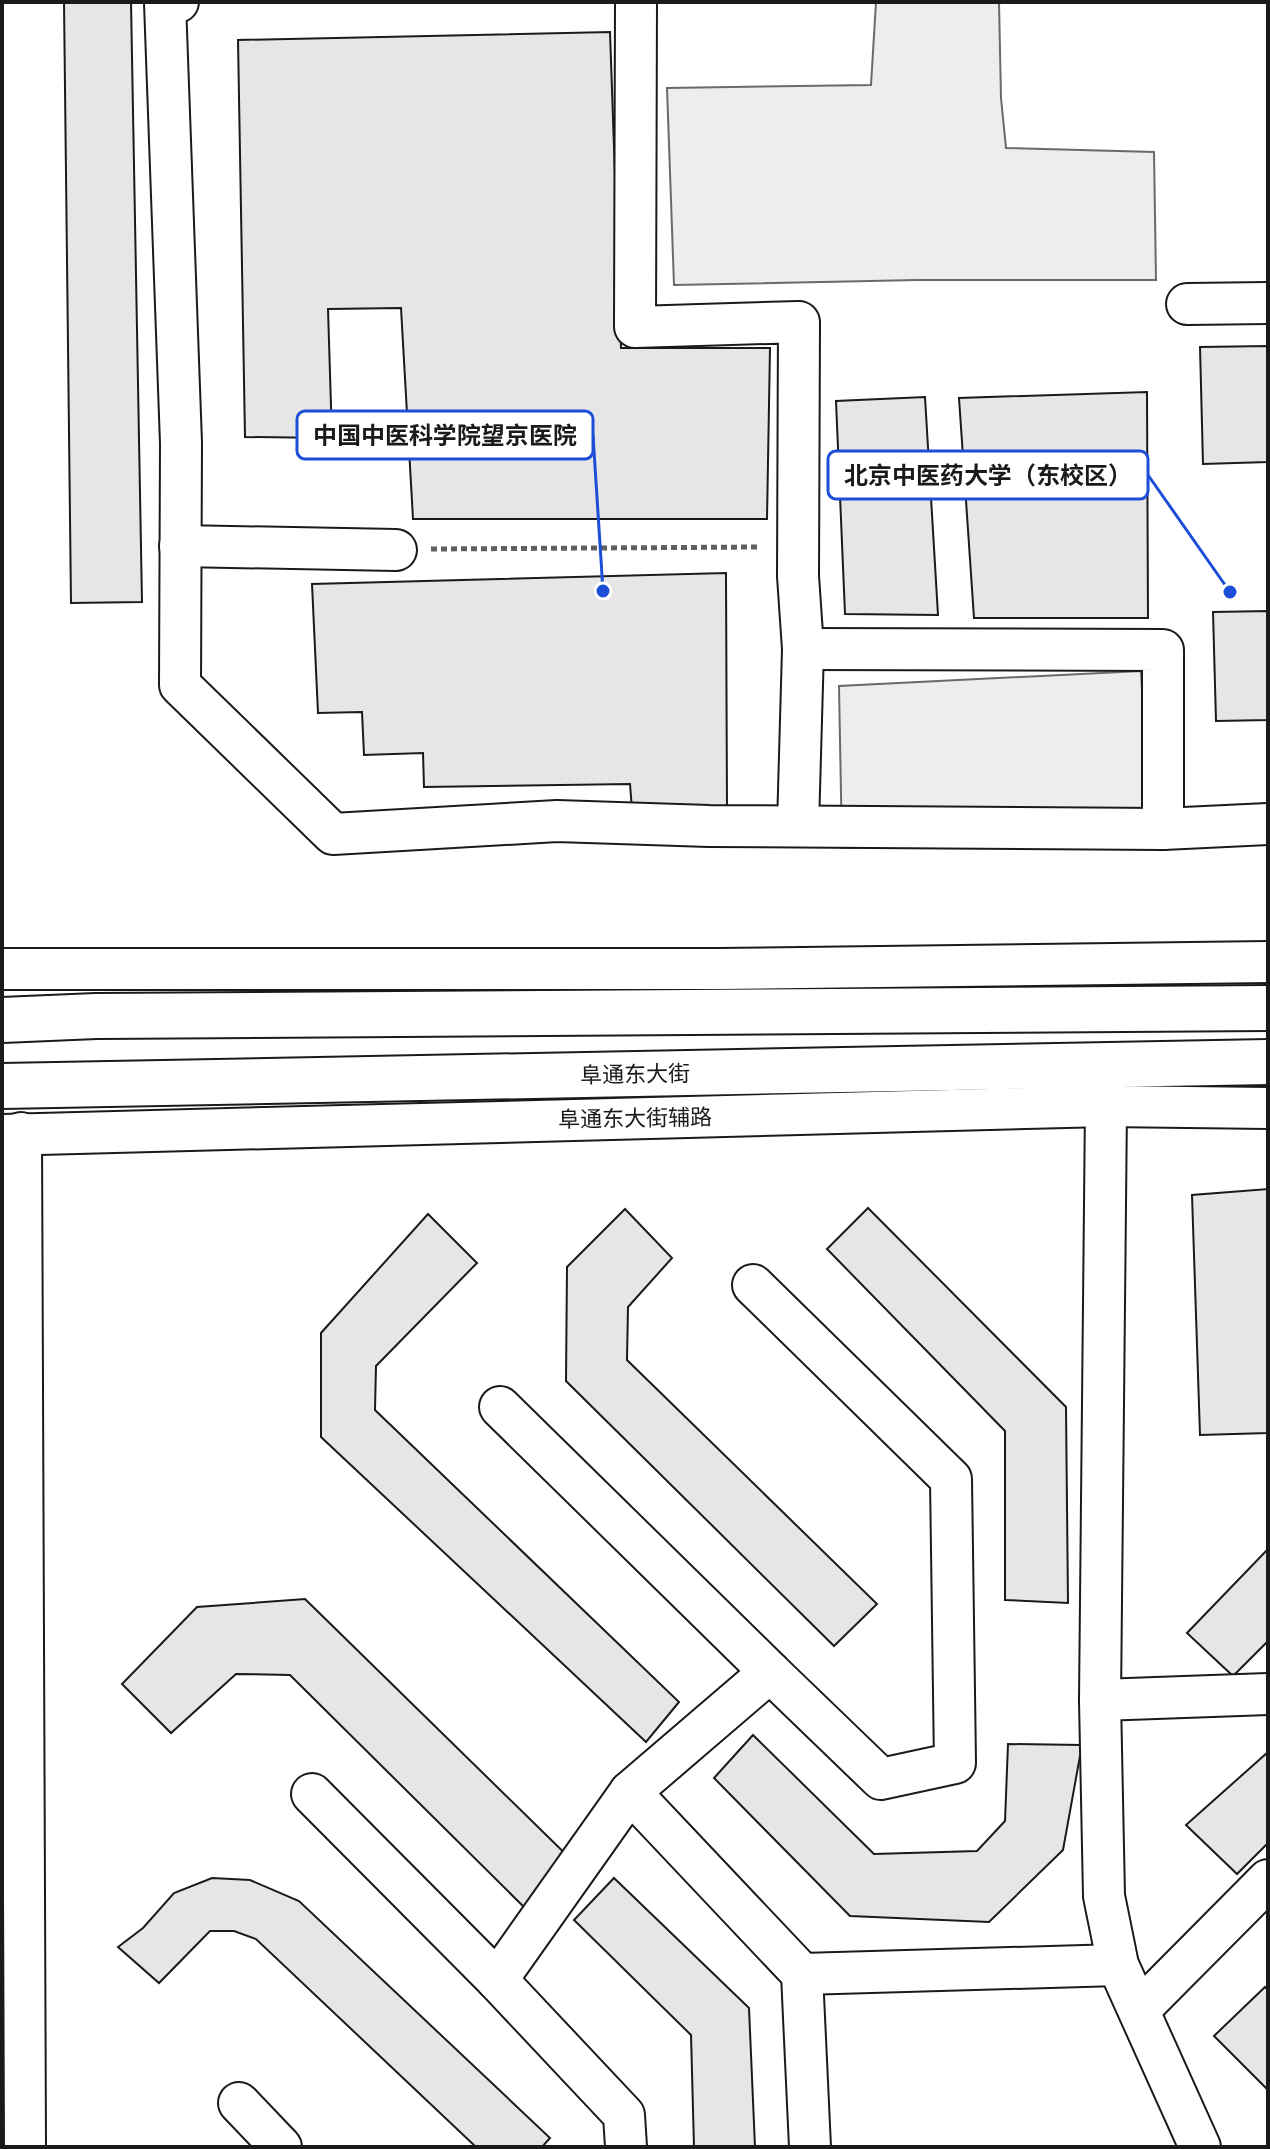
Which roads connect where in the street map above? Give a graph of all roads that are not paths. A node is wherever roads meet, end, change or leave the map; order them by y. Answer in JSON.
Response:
{"nodes":[{"id":1,"x":178,"y":2,"type":"edge"},
{"id":2,"x":636,"y":2,"type":"edge"},
{"id":3,"x":1268,"y":303,"type":"edge"},
{"id":4,"x":1187,"y":304,"type":"dead end"},
{"id":5,"x":180,"y":546,"type":"junction"},
{"id":6,"x":396,"y":550,"type":"road end"},
{"id":7,"x":803,"y":649,"type":"junction"},
{"id":8,"x":1268,"y":824,"type":"edge"},
{"id":9,"x":798,"y":826,"type":"junction"},
{"id":10,"x":1163,"y":829,"type":"junction"},
{"id":11,"x":1268,"y":962,"type":"edge"},
{"id":12,"x":2,"y":969,"type":"edge"},
{"id":13,"x":1268,"y":1008,"type":"edge"},
{"id":14,"x":2,"y":1020,"type":"edge"},
{"id":15,"x":1268,"y":1062,"type":"edge"},
{"id":16,"x":2,"y":1086,"type":"edge"},
{"id":17,"x":1103,"y":1086,"type":"junction"},
{"id":18,"x":1268,"y":1108,"type":"edge"},
{"id":19,"x":12,"y":1134,"type":"edge"},
{"id":20,"x":753,"y":1285,"type":"dead end"},
{"id":21,"x":500,"y":1407,"type":"dead end"},
{"id":22,"x":770,"y":1672,"type":"junction"},
{"id":23,"x":1268,"y":1694,"type":"edge"},
{"id":24,"x":1100,"y":1700,"type":"junction"},
{"id":25,"x":630,"y":1792,"type":"junction"},
{"id":26,"x":312,"y":1794,"type":"dead end"},
{"id":27,"x":1268,"y":1880,"type":"edge"},
{"id":28,"x":1118,"y":1965,"type":"junction"},
{"id":29,"x":802,"y":1974,"type":"junction"},
{"id":30,"x":497,"y":1980,"type":"junction"},
{"id":31,"x":1139,"y":2010,"type":"junction"},
{"id":32,"x":239,"y":2103,"type":"dead end"},
{"id":33,"x":25,"y":2147,"type":"edge"},
{"id":34,"x":281,"y":2147,"type":"edge"},
{"id":35,"x":626,"y":2147,"type":"edge"},
{"id":36,"x":810,"y":2147,"type":"edge"},
{"id":37,"x":1200,"y":2147,"type":"edge"}],
"edges":[{"from":1,"to":5,"type":"street"},
{"from":2,"to":7,"type":"street"},
{"from":3,"to":4,"type":"street"},
{"from":5,"to":6,"type":"street"},
{"from":5,"to":9,"type":"street"},
{"from":7,"to":9,"type":"street"},
{"from":7,"to":10,"type":"street"},
{"from":8,"to":10,"type":"street"},
{"from":9,"to":10,"type":"street"},
{"from":11,"to":12,"type":"street"},
{"from":13,"to":14,"type":"main road"},
{"from":15,"to":17,"type":"main road","name":"阜通东大街"},
{"from":16,"to":17,"type":"main road","name":"阜通东大街"},
{"from":17,"to":18,"type":"street","name":"阜通东大街辅路"},
{"from":17,"to":19,"type":"street","name":"阜通东大街辅路"},
{"from":17,"to":24,"type":"street"},
{"from":19,"to":33,"type":"street"},
{"from":20,"to":22,"type":"street"},
{"from":21,"to":22,"type":"street"},
{"from":22,"to":25,"type":"street"},
{"from":23,"to":24,"type":"street"},
{"from":24,"to":28,"type":"street"},
{"from":25,"to":29,"type":"street"},
{"from":25,"to":30,"type":"street"},
{"from":26,"to":30,"type":"street"},
{"from":27,"to":31,"type":"street"},
{"from":28,"to":29,"type":"street"},
{"from":28,"to":31,"type":"street"},
{"from":29,"to":36,"type":"street"},
{"from":30,"to":35,"type":"street"},
{"from":31,"to":37,"type":"street"},
{"from":32,"to":34,"type":"street"}]}
